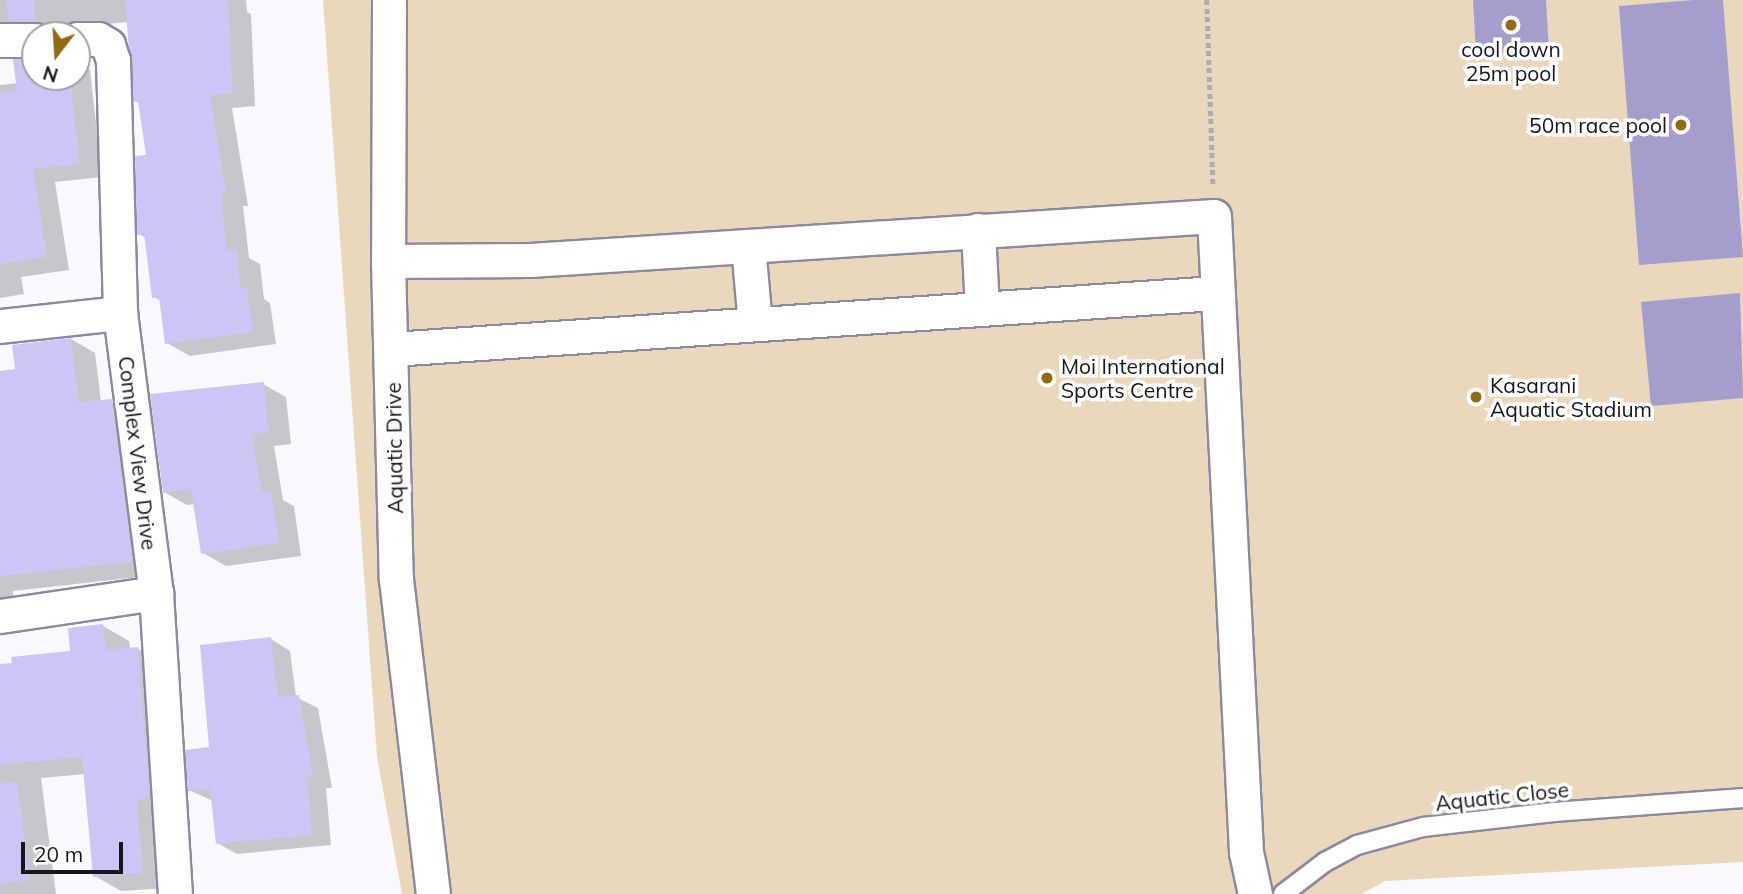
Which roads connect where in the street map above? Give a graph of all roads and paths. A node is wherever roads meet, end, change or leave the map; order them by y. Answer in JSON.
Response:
{"nodes":[{"id":1,"x":389,"y":0,"type":"edge"},
{"id":2,"x":1207,"y":0,"type":"edge"},
{"id":3,"x":91,"y":39,"type":"edge"},
{"id":4,"x":0,"y":40,"type":"edge"},
{"id":5,"x":21,"y":40,"type":"edge"},
{"id":6,"x":1214,"y":216,"type":"junction"},
{"id":7,"x":978,"y":230,"type":"junction"},
{"id":8,"x":748,"y":246,"type":"junction"},
{"id":9,"x":388,"y":261,"type":"junction"},
{"id":10,"x":1216,"y":293,"type":"junction"},
{"id":11,"x":982,"y":309,"type":"junction"},
{"id":12,"x":120,"y":313,"type":"junction"},
{"id":13,"x":755,"y":324,"type":"junction"},
{"id":14,"x":0,"y":326,"type":"edge"},
{"id":15,"x":392,"y":349,"type":"junction"},
{"id":16,"x":156,"y":593,"type":"junction"},
{"id":17,"x":0,"y":616,"type":"edge"},
{"id":18,"x":1743,"y":798,"type":"edge"},
{"id":19,"x":170,"y":894,"type":"edge"},
{"id":20,"x":433,"y":894,"type":"edge"},
{"id":21,"x":1255,"y":894,"type":"edge"},
{"id":22,"x":1283,"y":894,"type":"edge"}],
"edges":[{"from":1,"to":9,"type":"street","name":"Aquatic Drive"},
{"from":2,"to":6,"type":"path"},
{"from":3,"to":12,"type":"street","name":"Complex View Drive"},
{"from":4,"to":5,"type":"street"},
{"from":6,"to":7,"type":"street"},
{"from":6,"to":10,"type":"street"},
{"from":7,"to":8,"type":"street"},
{"from":7,"to":11,"type":"street"},
{"from":8,"to":9,"type":"street"},
{"from":8,"to":13,"type":"street"},
{"from":9,"to":15,"type":"street","name":"Aquatic Drive"},
{"from":10,"to":11,"type":"street"},
{"from":10,"to":21,"type":"street"},
{"from":11,"to":13,"type":"street"},
{"from":12,"to":14,"type":"street"},
{"from":12,"to":16,"type":"street","name":"Complex View Drive"},
{"from":13,"to":15,"type":"street"},
{"from":15,"to":20,"type":"street","name":"Aquatic Drive"},
{"from":16,"to":17,"type":"street"},
{"from":16,"to":19,"type":"street","name":"Complex View Drive"},
{"from":18,"to":22,"type":"lane","name":"Aquatic Close"}]}
